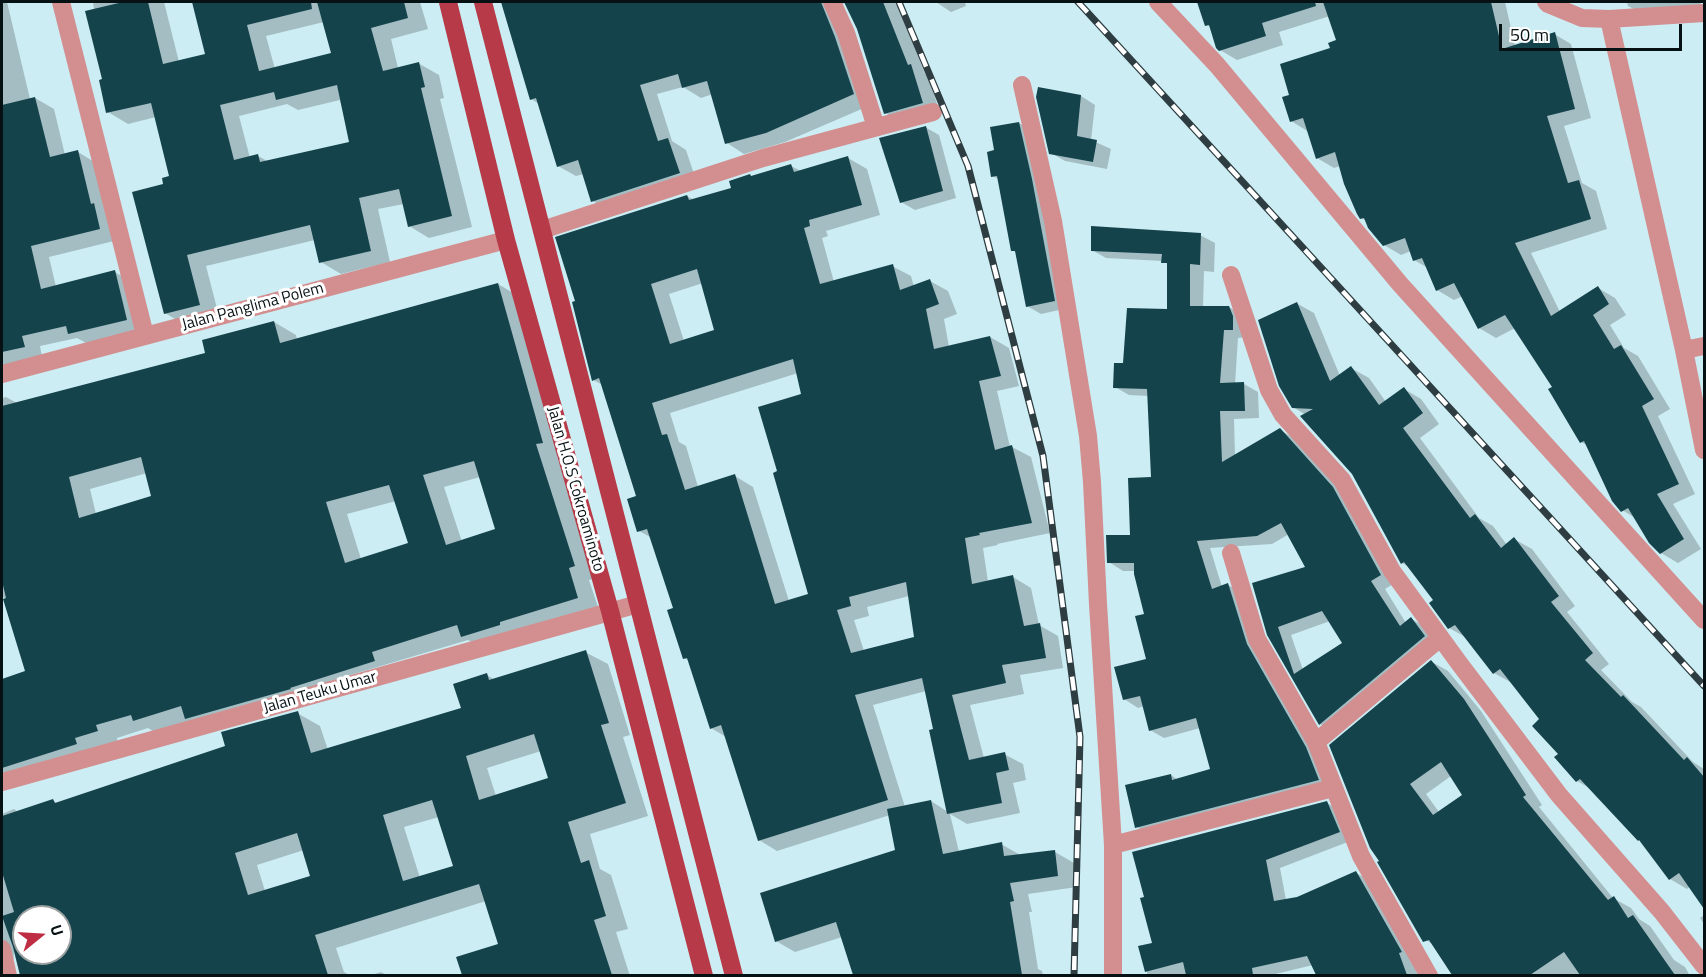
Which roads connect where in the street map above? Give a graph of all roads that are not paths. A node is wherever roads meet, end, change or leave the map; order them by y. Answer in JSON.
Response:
{"nodes":[{"id":1,"x":61,"y":2,"type":"edge"},
{"id":2,"x":447,"y":2,"type":"edge"},
{"id":3,"x":483,"y":2,"type":"edge"},
{"id":4,"x":832,"y":2,"type":"edge"},
{"id":5,"x":1158,"y":2,"type":"edge"},
{"id":6,"x":1546,"y":2,"type":"edge"},
{"id":7,"x":1704,"y":13,"type":"edge"},
{"id":8,"x":1609,"y":19,"type":"junction"},
{"id":9,"x":1022,"y":85,"type":"dead end"},
{"id":10,"x":933,"y":112,"type":"dead end"},
{"id":11,"x":876,"y":127,"type":"junction"},
{"id":12,"x":542,"y":230,"type":"junction"},
{"id":13,"x":506,"y":240,"type":"junction"},
{"id":14,"x":1231,"y":275,"type":"dead end"},
{"id":15,"x":145,"y":335,"type":"junction"},
{"id":16,"x":1704,"y":346,"type":"edge"},
{"id":17,"x":1684,"y":351,"type":"junction"},
{"id":18,"x":2,"y":374,"type":"edge"},
{"id":19,"x":1704,"y":450,"type":"edge"},
{"id":20,"x":1232,"y":553,"type":"dead end"},
{"id":21,"x":638,"y":604,"type":"junction"},
{"id":22,"x":610,"y":611,"type":"junction"},
{"id":23,"x":1704,"y":620,"type":"edge"},
{"id":24,"x":1440,"y":638,"type":"junction"},
{"id":25,"x":1316,"y":742,"type":"junction"},
{"id":26,"x":2,"y":782,"type":"edge"},
{"id":27,"x":1333,"y":789,"type":"junction"},
{"id":28,"x":1113,"y":845,"type":"junction"},
{"id":29,"x":2,"y":949,"type":"edge"},
{"id":30,"x":1704,"y":966,"type":"edge"},
{"id":31,"x":8,"y":975,"type":"edge"},
{"id":32,"x":704,"y":975,"type":"edge"},
{"id":33,"x":734,"y":975,"type":"edge"},
{"id":34,"x":1113,"y":975,"type":"edge"},
{"id":35,"x":1429,"y":975,"type":"edge"}],
"edges":[{"from":1,"to":15,"type":"street"},
{"from":2,"to":13,"type":"main road","name":"Jalan H.O.S Cokroaminoto"},
{"from":3,"to":12,"type":"main road","name":"Jalan H.O.S Cokroaminoto"},
{"from":4,"to":11,"type":"street"},
{"from":5,"to":23,"type":"street"},
{"from":6,"to":8,"type":"street"},
{"from":7,"to":8,"type":"street"},
{"from":8,"to":17,"type":"street"},
{"from":9,"to":28,"type":"street"},
{"from":10,"to":11,"type":"street"},
{"from":11,"to":12,"type":"street"},
{"from":12,"to":21,"type":"main road","name":"Jalan H.O.S Cokroaminoto"},
{"from":13,"to":15,"type":"street","name":"Jalan Panglima Polem"},
{"from":13,"to":22,"type":"main road","name":"Jalan H.O.S Cokroaminoto"},
{"from":14,"to":24,"type":"street"},
{"from":15,"to":18,"type":"street","name":"Jalan Panglima Polem"},
{"from":16,"to":17,"type":"street"},
{"from":17,"to":19,"type":"street"},
{"from":20,"to":25,"type":"street"},
{"from":21,"to":22,"type":"street","name":"Jalan Teuku Umar"},
{"from":21,"to":33,"type":"main road","name":"Jalan H.O.S Cokroaminoto"},
{"from":22,"to":26,"type":"street","name":"Jalan Teuku Umar"},
{"from":22,"to":32,"type":"main road","name":"Jalan H.O.S Cokroaminoto"},
{"from":24,"to":25,"type":"street"},
{"from":24,"to":30,"type":"street"},
{"from":25,"to":27,"type":"street"},
{"from":27,"to":28,"type":"street"},
{"from":27,"to":35,"type":"street"},
{"from":28,"to":34,"type":"street"},
{"from":29,"to":31,"type":"street"}]}
